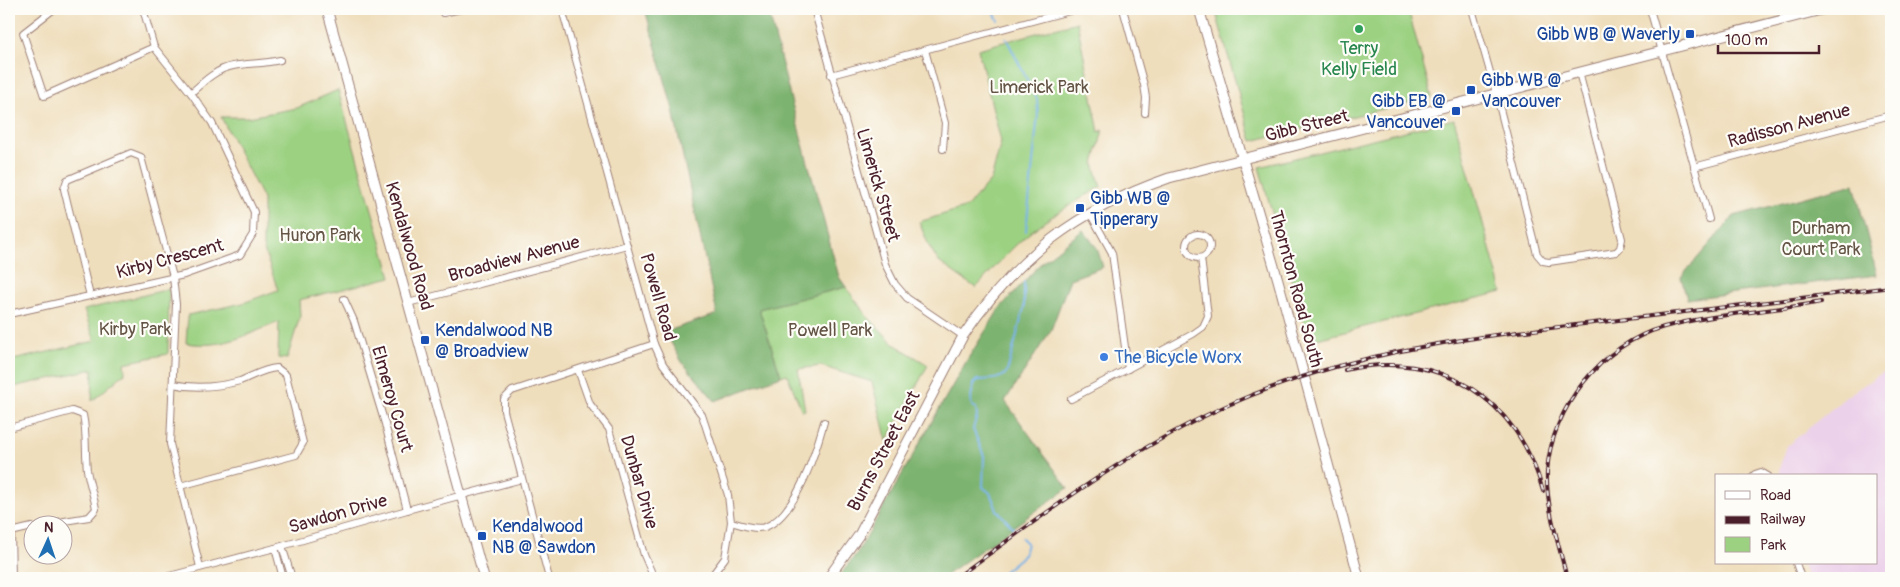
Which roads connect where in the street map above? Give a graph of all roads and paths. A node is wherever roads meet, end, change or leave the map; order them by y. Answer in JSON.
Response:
{"nodes":[{"id":1,"x":54,"y":9,"type":"edge"},
{"id":2,"x":143,"y":9,"type":"edge"},
{"id":3,"x":327,"y":9,"type":"edge"},
{"id":4,"x":461,"y":9,"type":"edge"},
{"id":5,"x":562,"y":9,"type":"edge"},
{"id":6,"x":814,"y":9,"type":"edge"},
{"id":7,"x":1077,"y":9,"type":"edge"},
{"id":8,"x":1123,"y":9,"type":"edge"},
{"id":9,"x":1199,"y":9,"type":"edge"},
{"id":10,"x":1472,"y":9,"type":"edge"},
{"id":11,"x":1650,"y":9,"type":"edge"},
{"id":12,"x":1825,"y":9,"type":"edge"},
{"id":13,"x":443,"y":13,"type":"dead end"},
{"id":14,"x":154,"y":47,"type":"junction"},
{"id":15,"x":925,"y":50,"type":"junction"},
{"id":16,"x":1662,"y":51,"type":"junction"},
{"id":17,"x":280,"y":60,"type":"dead end"},
{"id":18,"x":1579,"y":72,"type":"junction"},
{"id":19,"x":831,"y":74,"type":"junction"},
{"id":20,"x":191,"y":93,"type":"junction"},
{"id":21,"x":1496,"y":93,"type":"junction"},
{"id":22,"x":1144,"y":113,"type":"dead end"},
{"id":23,"x":1891,"y":115,"type":"edge"},
{"id":24,"x":943,"y":150,"type":"dead end"},
{"id":25,"x":1244,"y":159,"type":"junction"},
{"id":26,"x":1694,"y":167,"type":"junction"},
{"id":27,"x":1090,"y":213,"type":"junction"},
{"id":28,"x":1709,"y":219,"type":"dead end"},
{"id":29,"x":628,"y":245,"type":"junction"},
{"id":30,"x":1201,"y":258,"type":"dead end"},
{"id":31,"x":173,"y":277,"type":"junction"},
{"id":32,"x":90,"y":296,"type":"junction"},
{"id":33,"x":344,"y":300,"type":"dead end"},
{"id":34,"x":408,"y":303,"type":"junction"},
{"id":35,"x":9,"y":314,"type":"edge"},
{"id":36,"x":963,"y":336,"type":"junction"},
{"id":37,"x":654,"y":344,"type":"junction"},
{"id":38,"x":1128,"y":369,"type":"junction"},
{"id":39,"x":578,"y":370,"type":"junction"},
{"id":40,"x":173,"y":384,"type":"junction"},
{"id":41,"x":1071,"y":399,"type":"dead end"},
{"id":42,"x":824,"y":422,"type":"dead end"},
{"id":43,"x":9,"y":428,"type":"edge"},
{"id":44,"x":522,"y":479,"type":"junction"},
{"id":45,"x":180,"y":486,"type":"junction"},
{"id":46,"x":462,"y":495,"type":"junction"},
{"id":47,"x":407,"y":510,"type":"junction"},
{"id":48,"x":72,"y":520,"type":"edge"},
{"id":49,"x":9,"y":521,"type":"edge"},
{"id":50,"x":731,"y":522,"type":"junction"},
{"id":51,"x":22,"y":529,"type":"edge"},
{"id":52,"x":11,"y":532,"type":"junction"},
{"id":53,"x":282,"y":546,"type":"junction"},
{"id":54,"x":275,"y":548,"type":"junction"},
{"id":55,"x":1796,"y":564,"type":"edge"},
{"id":56,"x":200,"y":567,"type":"junction"},
{"id":57,"x":12,"y":578,"type":"edge"},
{"id":58,"x":162,"y":578,"type":"edge"},
{"id":59,"x":283,"y":578,"type":"edge"},
{"id":60,"x":292,"y":578,"type":"edge"},
{"id":61,"x":484,"y":578,"type":"edge"},
{"id":62,"x":549,"y":578,"type":"edge"},
{"id":63,"x":654,"y":578,"type":"edge"},
{"id":64,"x":710,"y":578,"type":"edge"},
{"id":65,"x":828,"y":578,"type":"edge"},
{"id":66,"x":1359,"y":578,"type":"edge"},
{"id":67,"x":1801,"y":578,"type":"edge"}],
"edges":[{"from":1,"to":14,"type":"street"},
{"from":2,"to":14,"type":"street","name":"Kirby Crescent"},
{"from":3,"to":34,"type":"street","name":"Kendalwood Road"},
{"from":4,"to":13,"type":"street"},
{"from":5,"to":29,"type":"street","name":"Powell Road"},
{"from":6,"to":19,"type":"street","name":"Limerick Street"},
{"from":7,"to":15,"type":"street"},
{"from":8,"to":22,"type":"street"},
{"from":9,"to":25,"type":"street","name":"Thornton Road South"},
{"from":10,"to":21,"type":"street"},
{"from":11,"to":16,"type":"street"},
{"from":12,"to":16,"type":"street","name":"Gibb Street"},
{"from":14,"to":20,"type":"street","name":"Kirby Crescent"},
{"from":15,"to":19,"type":"street"},
{"from":15,"to":24,"type":"street"},
{"from":16,"to":18,"type":"street","name":"Gibb Street"},
{"from":16,"to":26,"type":"street"},
{"from":17,"to":20,"type":"street"},
{"from":18,"to":21,"type":"street","name":"Gibb Street"},
{"from":18,"to":21,"type":"street"},
{"from":19,"to":36,"type":"street","name":"Limerick Street"},
{"from":20,"to":31,"type":"street","name":"Kirby Crescent"},
{"from":21,"to":25,"type":"street","name":"Gibb Street"},
{"from":23,"to":26,"type":"street","name":"Radisson Avenue"},
{"from":25,"to":27,"type":"street","name":"Gibb Street"},
{"from":25,"to":66,"type":"street","name":"Thornton Road South"},
{"from":26,"to":28,"type":"street"},
{"from":27,"to":36,"type":"street","name":"Gibb Street"},
{"from":27,"to":38,"type":"street"},
{"from":29,"to":34,"type":"street","name":"Broadview Avenue"},
{"from":29,"to":37,"type":"street","name":"Powell Road"},
{"from":30,"to":38,"type":"street"},
{"from":31,"to":32,"type":"street","name":"Kirby Crescent"},
{"from":31,"to":32,"type":"street"},
{"from":31,"to":40,"type":"street"},
{"from":32,"to":35,"type":"street","name":"Kirby Crescent"},
{"from":33,"to":47,"type":"street","name":"Elmeroy Court"},
{"from":34,"to":46,"type":"street","name":"Kendalwood Road"},
{"from":36,"to":65,"type":"street","name":"Burns Street East"},
{"from":37,"to":39,"type":"street"},
{"from":37,"to":50,"type":"street","name":"Powell Road"},
{"from":38,"to":41,"type":"street"},
{"from":39,"to":44,"type":"street"},
{"from":39,"to":63,"type":"street","name":"Dunbar Drive"},
{"from":40,"to":45,"type":"street"},
{"from":40,"to":45,"type":"street"},
{"from":42,"to":50,"type":"street"},
{"from":43,"to":48,"type":"street"},
{"from":44,"to":46,"type":"street","name":"Sawdon Drive"},
{"from":44,"to":62,"type":"street"},
{"from":45,"to":56,"type":"street"},
{"from":46,"to":47,"type":"street","name":"Sawdon Drive"},
{"from":46,"to":61,"type":"street","name":"Kendalwood Road"},
{"from":47,"to":53,"type":"street","name":"Sawdon Drive"},
{"from":49,"to":52,"type":"street"},
{"from":50,"to":64,"type":"street","name":"Powell Road"},
{"from":51,"to":52,"type":"street"},
{"from":52,"to":57,"type":"street"},
{"from":53,"to":54,"type":"street","name":"Sawdon Drive"},
{"from":53,"to":60,"type":"street"},
{"from":54,"to":56,"type":"street","name":"Sawdon Drive"},
{"from":54,"to":59,"type":"street"},
{"from":55,"to":67,"type":"street"},
{"from":56,"to":58,"type":"street","name":"Sawdon Drive"}]}
